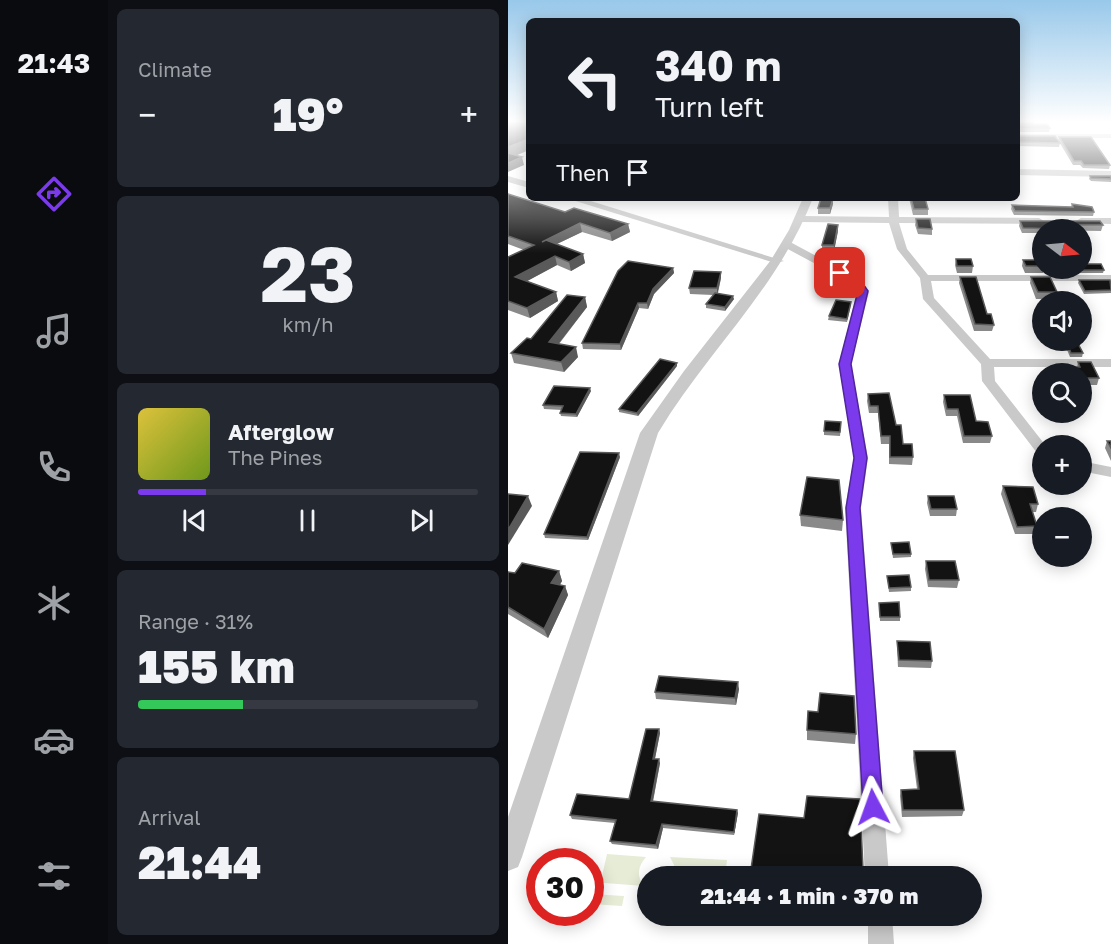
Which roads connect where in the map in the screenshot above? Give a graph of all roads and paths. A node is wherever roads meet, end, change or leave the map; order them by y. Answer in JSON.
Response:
{"nodes":[{"id":1,"x":1020,"y":172,"type":"edge"},
{"id":2,"x":1111,"y":174,"type":"edge"},
{"id":3,"x":508,"y":179,"type":"edge"},
{"id":4,"x":526,"y":184,"type":"edge"},
{"id":5,"x":583,"y":201,"type":"edge"},
{"id":6,"x":807,"y":201,"type":"edge"},
{"id":7,"x":893,"y":201,"type":"edge"},
{"id":8,"x":801,"y":219,"type":"junction"},
{"id":9,"x":1032,"y":221,"type":"edge"},
{"id":10,"x":1092,"y":221,"type":"edge"},
{"id":11,"x":1111,"y":221,"type":"edge"},
{"id":12,"x":894,"y":222,"type":"junction"},
{"id":13,"x":783,"y":253,"type":"junction"},
{"id":14,"x":925,"y":278,"type":"junction"},
{"id":15,"x":1111,"y":278,"type":"edge"},
{"id":16,"x":988,"y":363,"type":"junction"},
{"id":17,"x":1111,"y":363,"type":"edge"},
{"id":18,"x":1032,"y":437,"type":"edge"},
{"id":19,"x":1092,"y":468,"type":"edge"},
{"id":20,"x":1111,"y":472,"type":"edge"},
{"id":21,"x":508,"y":858,"type":"edge"},
{"id":22,"x":876,"y":866,"type":"edge"},
{"id":23,"x":880,"y":926,"type":"edge"},
{"id":24,"x":881,"y":944,"type":"edge"}],
"edges":[{"from":1,"to":2,"type":"street"},
{"from":3,"to":4,"type":"street"},
{"from":5,"to":13,"type":"street"},
{"from":6,"to":8,"type":"street"},
{"from":7,"to":12,"type":"street"},
{"from":8,"to":12,"type":"street"},
{"from":8,"to":13,"type":"street"},
{"from":9,"to":12,"type":"street"},
{"from":10,"to":11,"type":"street"},
{"from":12,"to":14,"type":"street"},
{"from":13,"to":21,"type":"street"},
{"from":13,"to":22,"type":"street"},
{"from":14,"to":15,"type":"street"},
{"from":14,"to":16,"type":"street"},
{"from":16,"to":17,"type":"street"},
{"from":16,"to":18,"type":"street"},
{"from":19,"to":20,"type":"street"},
{"from":23,"to":24,"type":"street"}]}
